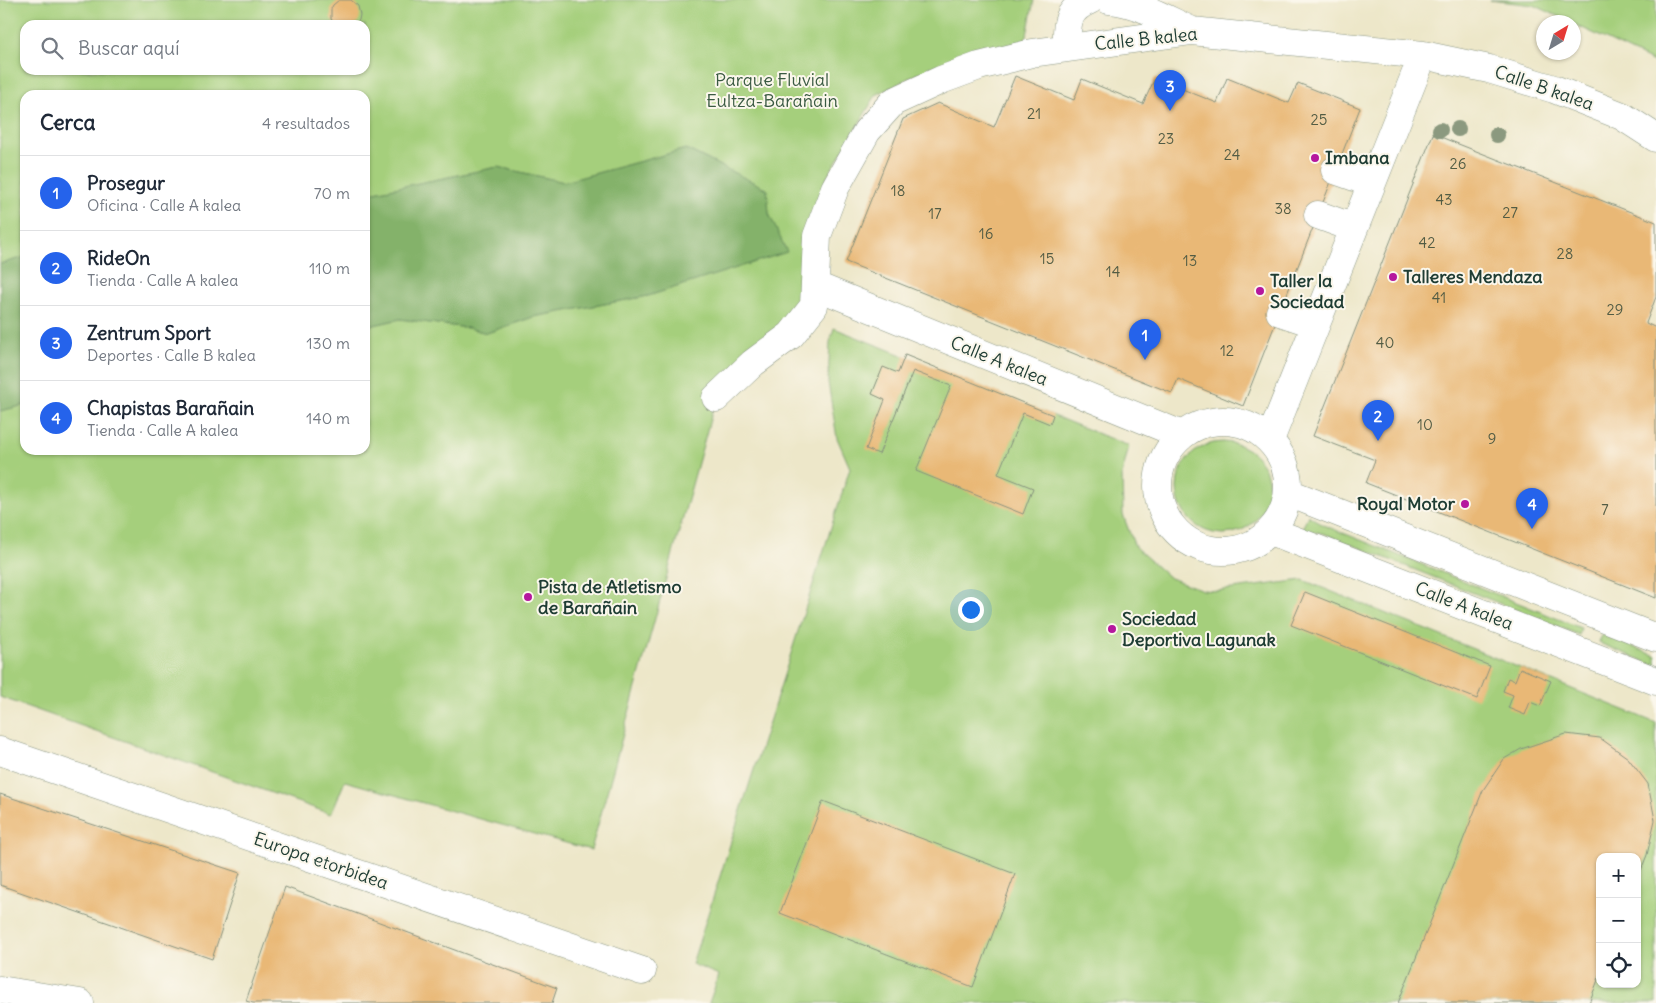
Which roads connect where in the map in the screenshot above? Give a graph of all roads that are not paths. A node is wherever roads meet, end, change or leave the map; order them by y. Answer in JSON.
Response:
{"nodes":[{"id":1,"x":1090,"y":0,"type":"edge"},
{"id":2,"x":1109,"y":0,"type":"edge"},
{"id":3,"x":1192,"y":31,"type":"junction"},
{"id":4,"x":1067,"y":48,"type":"junction"},
{"id":5,"x":1423,"y":55,"type":"junction"},
{"id":6,"x":1656,"y":138,"type":"edge"},
{"id":7,"x":1336,"y":170,"type":"dead end"},
{"id":8,"x":1372,"y":183,"type":"junction"},
{"id":9,"x":1318,"y":215,"type":"dead end"},
{"id":10,"x":1354,"y":228,"type":"junction"},
{"id":11,"x":816,"y":286,"type":"junction"},
{"id":12,"x":1280,"y":312,"type":"dead end"},
{"id":13,"x":1316,"y":324,"type":"junction"},
{"id":14,"x":716,"y":398,"type":"dead end"},
{"id":15,"x":1182,"y":435,"type":"junction"},
{"id":16,"x":1270,"y":440,"type":"junction"},
{"id":17,"x":1289,"y":493,"type":"junction"},
{"id":18,"x":1272,"y":531,"type":"junction"},
{"id":19,"x":1656,"y":638,"type":"edge"},
{"id":20,"x":1656,"y":681,"type":"edge"},
{"id":21,"x":0,"y":751,"type":"edge"},
{"id":22,"x":642,"y":970,"type":"dead end"},
{"id":23,"x":0,"y":990,"type":"edge"},
{"id":24,"x":80,"y":1003,"type":"edge"}],
"edges":[{"from":1,"to":4,"type":"street"},
{"from":2,"to":3,"type":"street"},
{"from":3,"to":4,"type":"street","name":"Calle B kalea"},
{"from":3,"to":5,"type":"street","name":"Calle B kalea"},
{"from":4,"to":11,"type":"street","name":"Calle B kalea"},
{"from":5,"to":6,"type":"street","name":"Calle B kalea"},
{"from":5,"to":8,"type":"street"},
{"from":7,"to":8,"type":"street"},
{"from":8,"to":10,"type":"street"},
{"from":9,"to":10,"type":"street"},
{"from":10,"to":13,"type":"street"},
{"from":11,"to":14,"type":"street","name":"Calle B kalea"},
{"from":11,"to":15,"type":"street","name":"Calle A kalea"},
{"from":12,"to":13,"type":"street"},
{"from":13,"to":16,"type":"street"},
{"from":15,"to":16,"type":"street"},
{"from":15,"to":18,"type":"street"},
{"from":16,"to":17,"type":"street"},
{"from":17,"to":18,"type":"street"},
{"from":17,"to":19,"type":"street"},
{"from":18,"to":20,"type":"street","name":"Calle A kalea"},
{"from":21,"to":22,"type":"street","name":"Europa etorbidea"},
{"from":23,"to":24,"type":"street"}]}
